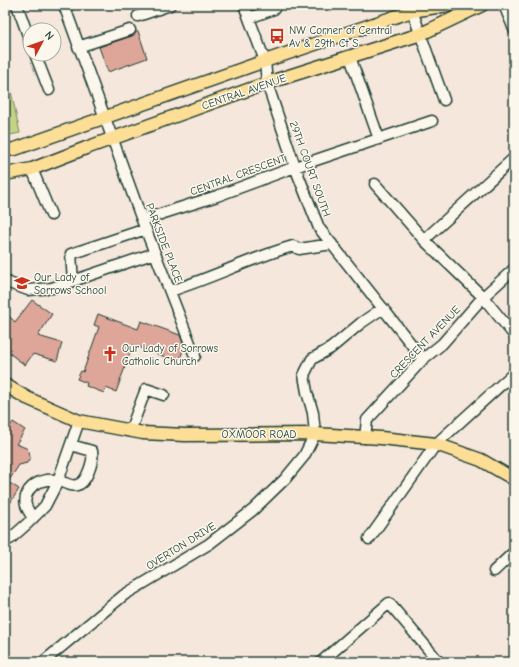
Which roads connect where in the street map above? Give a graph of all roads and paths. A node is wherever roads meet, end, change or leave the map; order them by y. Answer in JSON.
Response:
{"nodes":[{"id":1,"x":17,"y":5,"type":"edge"},
{"id":2,"x":64,"y":5,"type":"edge"},
{"id":3,"x":170,"y":5,"type":"edge"},
{"id":4,"x":244,"y":5,"type":"edge"},
{"id":5,"x":448,"y":5,"type":"edge"},
{"id":6,"x":482,"y":5,"type":"edge"},
{"id":7,"x":504,"y":5,"type":"edge"},
{"id":8,"x":411,"y":8,"type":"edge"},
{"id":9,"x":274,"y":9,"type":"dead end"},
{"id":10,"x":138,"y":16,"type":"dead end"},
{"id":11,"x":249,"y":18,"type":"junction"},
{"id":12,"x":23,"y":22,"type":"edge"},
{"id":13,"x":514,"y":29,"type":"edge"},
{"id":14,"x":130,"y":30,"type":"dead end"},
{"id":15,"x":421,"y":34,"type":"junction"},
{"id":16,"x":78,"y":47,"type":"junction"},
{"id":17,"x":350,"y":57,"type":"junction"},
{"id":18,"x":265,"y":61,"type":"junction"},
{"id":19,"x":38,"y":62,"type":"edge"},
{"id":20,"x":267,"y":84,"type":"junction"},
{"id":21,"x":48,"y":90,"type":"dead end"},
{"id":22,"x":444,"y":100,"type":"dead end"},
{"id":23,"x":5,"y":106,"type":"edge"},
{"id":24,"x":5,"y":114,"type":"edge"},
{"id":25,"x":105,"y":118,"type":"junction"},
{"id":26,"x":432,"y":121,"type":"dead end"},
{"id":27,"x":113,"y":138,"type":"junction"},
{"id":28,"x":379,"y":139,"type":"junction"},
{"id":29,"x":5,"y":150,"type":"edge"},
{"id":30,"x":514,"y":158,"type":"edge"},
{"id":31,"x":295,"y":167,"type":"junction"},
{"id":32,"x":32,"y":169,"type":"junction"},
{"id":33,"x":5,"y":174,"type":"edge"},
{"id":34,"x":375,"y":184,"type":"dead end"},
{"id":35,"x":51,"y":215,"type":"dead end"},
{"id":36,"x":144,"y":225,"type":"junction"},
{"id":37,"x":424,"y":240,"type":"junction"},
{"id":38,"x":332,"y":244,"type":"junction"},
{"id":39,"x":155,"y":253,"type":"junction"},
{"id":40,"x":514,"y":269,"type":"edge"},
{"id":41,"x":5,"y":280,"type":"edge"},
{"id":42,"x":73,"y":281,"type":"junction"},
{"id":43,"x":170,"y":290,"type":"junction"},
{"id":44,"x":483,"y":297,"type":"junction"},
{"id":45,"x":382,"y":308,"type":"junction"},
{"id":46,"x":514,"y":335,"type":"edge"},
{"id":47,"x":195,"y":356,"type":"dead end"},
{"id":48,"x":424,"y":360,"type":"junction"},
{"id":49,"x":514,"y":373,"type":"edge"},
{"id":50,"x":5,"y":385,"type":"edge"},
{"id":51,"x":164,"y":395,"type":"dead end"},
{"id":52,"x":79,"y":421,"type":"junction"},
{"id":53,"x":130,"y":431,"type":"junction"},
{"id":54,"x":314,"y":434,"type":"junction"},
{"id":55,"x":365,"y":438,"type":"junction"},
{"id":56,"x":436,"y":444,"type":"junction"},
{"id":57,"x":71,"y":445,"type":"junction"},
{"id":58,"x":513,"y":477,"type":"edge"},
{"id":59,"x":58,"y":481,"type":"junction"},
{"id":60,"x":33,"y":518,"type":"junction"},
{"id":61,"x":7,"y":539,"type":"edge"},
{"id":62,"x":369,"y":539,"type":"dead end"},
{"id":63,"x":513,"y":555,"type":"edge"},
{"id":64,"x":494,"y":571,"type":"dead end"},
{"id":65,"x":43,"y":662,"type":"edge"},
{"id":66,"x":321,"y":662,"type":"edge"},
{"id":67,"x":439,"y":662,"type":"edge"}],
"edges":[{"from":1,"to":12,"type":"street"},
{"from":2,"to":16,"type":"street","name":"PARKSIDE PLACE"},
{"from":3,"to":10,"type":"street"},
{"from":4,"to":11,"type":"street","name":"29TH COURT SOUTH"},
{"from":5,"to":8,"type":"main road","name":"CENTRAL AVENUE"},
{"from":6,"to":15,"type":"main road","name":"CENTRAL AVENUE"},
{"from":7,"to":13,"type":"street"},
{"from":8,"to":15,"type":"street"},
{"from":8,"to":18,"type":"main road","name":"CENTRAL AVENUE"},
{"from":9,"to":11,"type":"street"},
{"from":11,"to":18,"type":"street","name":"29TH COURT SOUTH"},
{"from":14,"to":16,"type":"street"},
{"from":15,"to":17,"type":"main road","name":"CENTRAL AVENUE"},
{"from":15,"to":22,"type":"street"},
{"from":16,"to":25,"type":"street","name":"PARKSIDE PLACE"},
{"from":17,"to":20,"type":"main road","name":"CENTRAL AVENUE"},
{"from":17,"to":28,"type":"street"},
{"from":18,"to":20,"type":"street","name":"29TH COURT SOUTH"},
{"from":18,"to":25,"type":"main road","name":"CENTRAL AVENUE"},
{"from":19,"to":21,"type":"street"},
{"from":20,"to":27,"type":"main road","name":"CENTRAL AVENUE"},
{"from":20,"to":31,"type":"street","name":"29TH COURT SOUTH"},
{"from":23,"to":24,"type":"path"},
{"from":25,"to":27,"type":"street","name":"PARKSIDE PLACE"},
{"from":25,"to":29,"type":"main road","name":"CENTRAL AVENUE"},
{"from":26,"to":28,"type":"street","name":"CENTRAL CRESCENT"},
{"from":27,"to":32,"type":"main road","name":"CENTRAL AVENUE"},
{"from":27,"to":36,"type":"street","name":"PARKSIDE PLACE"},
{"from":28,"to":31,"type":"street","name":"CENTRAL CRESCENT"},
{"from":30,"to":37,"type":"street"},
{"from":31,"to":36,"type":"street","name":"CENTRAL CRESCENT"},
{"from":31,"to":38,"type":"street","name":"29TH COURT SOUTH"},
{"from":32,"to":33,"type":"main road","name":"CENTRAL AVENUE"},
{"from":32,"to":35,"type":"street"},
{"from":34,"to":37,"type":"street"},
{"from":36,"to":39,"type":"street","name":"PARKSIDE PLACE"},
{"from":36,"to":42,"type":"street","name":"CENTRAL CRESCENT"},
{"from":37,"to":44,"type":"street"},
{"from":38,"to":43,"type":"street"},
{"from":38,"to":45,"type":"street","name":"29TH COURT SOUTH"},
{"from":39,"to":42,"type":"street"},
{"from":39,"to":43,"type":"street","name":"PARKSIDE PLACE"},
{"from":40,"to":44,"type":"street","name":"CRESCENT AVENUE"},
{"from":41,"to":42,"type":"street"},
{"from":43,"to":47,"type":"street","name":"PARKSIDE PLACE"},
{"from":44,"to":46,"type":"street"},
{"from":44,"to":48,"type":"street","name":"CRESCENT AVENUE"},
{"from":45,"to":48,"type":"street","name":"29TH COURT SOUTH"},
{"from":45,"to":54,"type":"street"},
{"from":48,"to":55,"type":"street","name":"CRESCENT AVENUE"},
{"from":49,"to":56,"type":"street"},
{"from":50,"to":52,"type":"main road","name":"OXMOOR ROAD"},
{"from":51,"to":53,"type":"street"},
{"from":52,"to":53,"type":"main road","name":"OXMOOR ROAD"},
{"from":52,"to":57,"type":"street"},
{"from":53,"to":54,"type":"main road","name":"OXMOOR ROAD"},
{"from":54,"to":55,"type":"main road","name":"OXMOOR ROAD"},
{"from":54,"to":65,"type":"street","name":"OVERTON DRIVE"},
{"from":55,"to":56,"type":"main road","name":"OXMOOR ROAD"},
{"from":56,"to":58,"type":"main road","name":"OXMOOR ROAD"},
{"from":56,"to":62,"type":"street"},
{"from":57,"to":59,"type":"street"},
{"from":57,"to":59,"type":"street"},
{"from":59,"to":60,"type":"street"},
{"from":59,"to":60,"type":"street"},
{"from":60,"to":61,"type":"street"},
{"from":63,"to":64,"type":"street"},
{"from":66,"to":67,"type":"street"}]}
